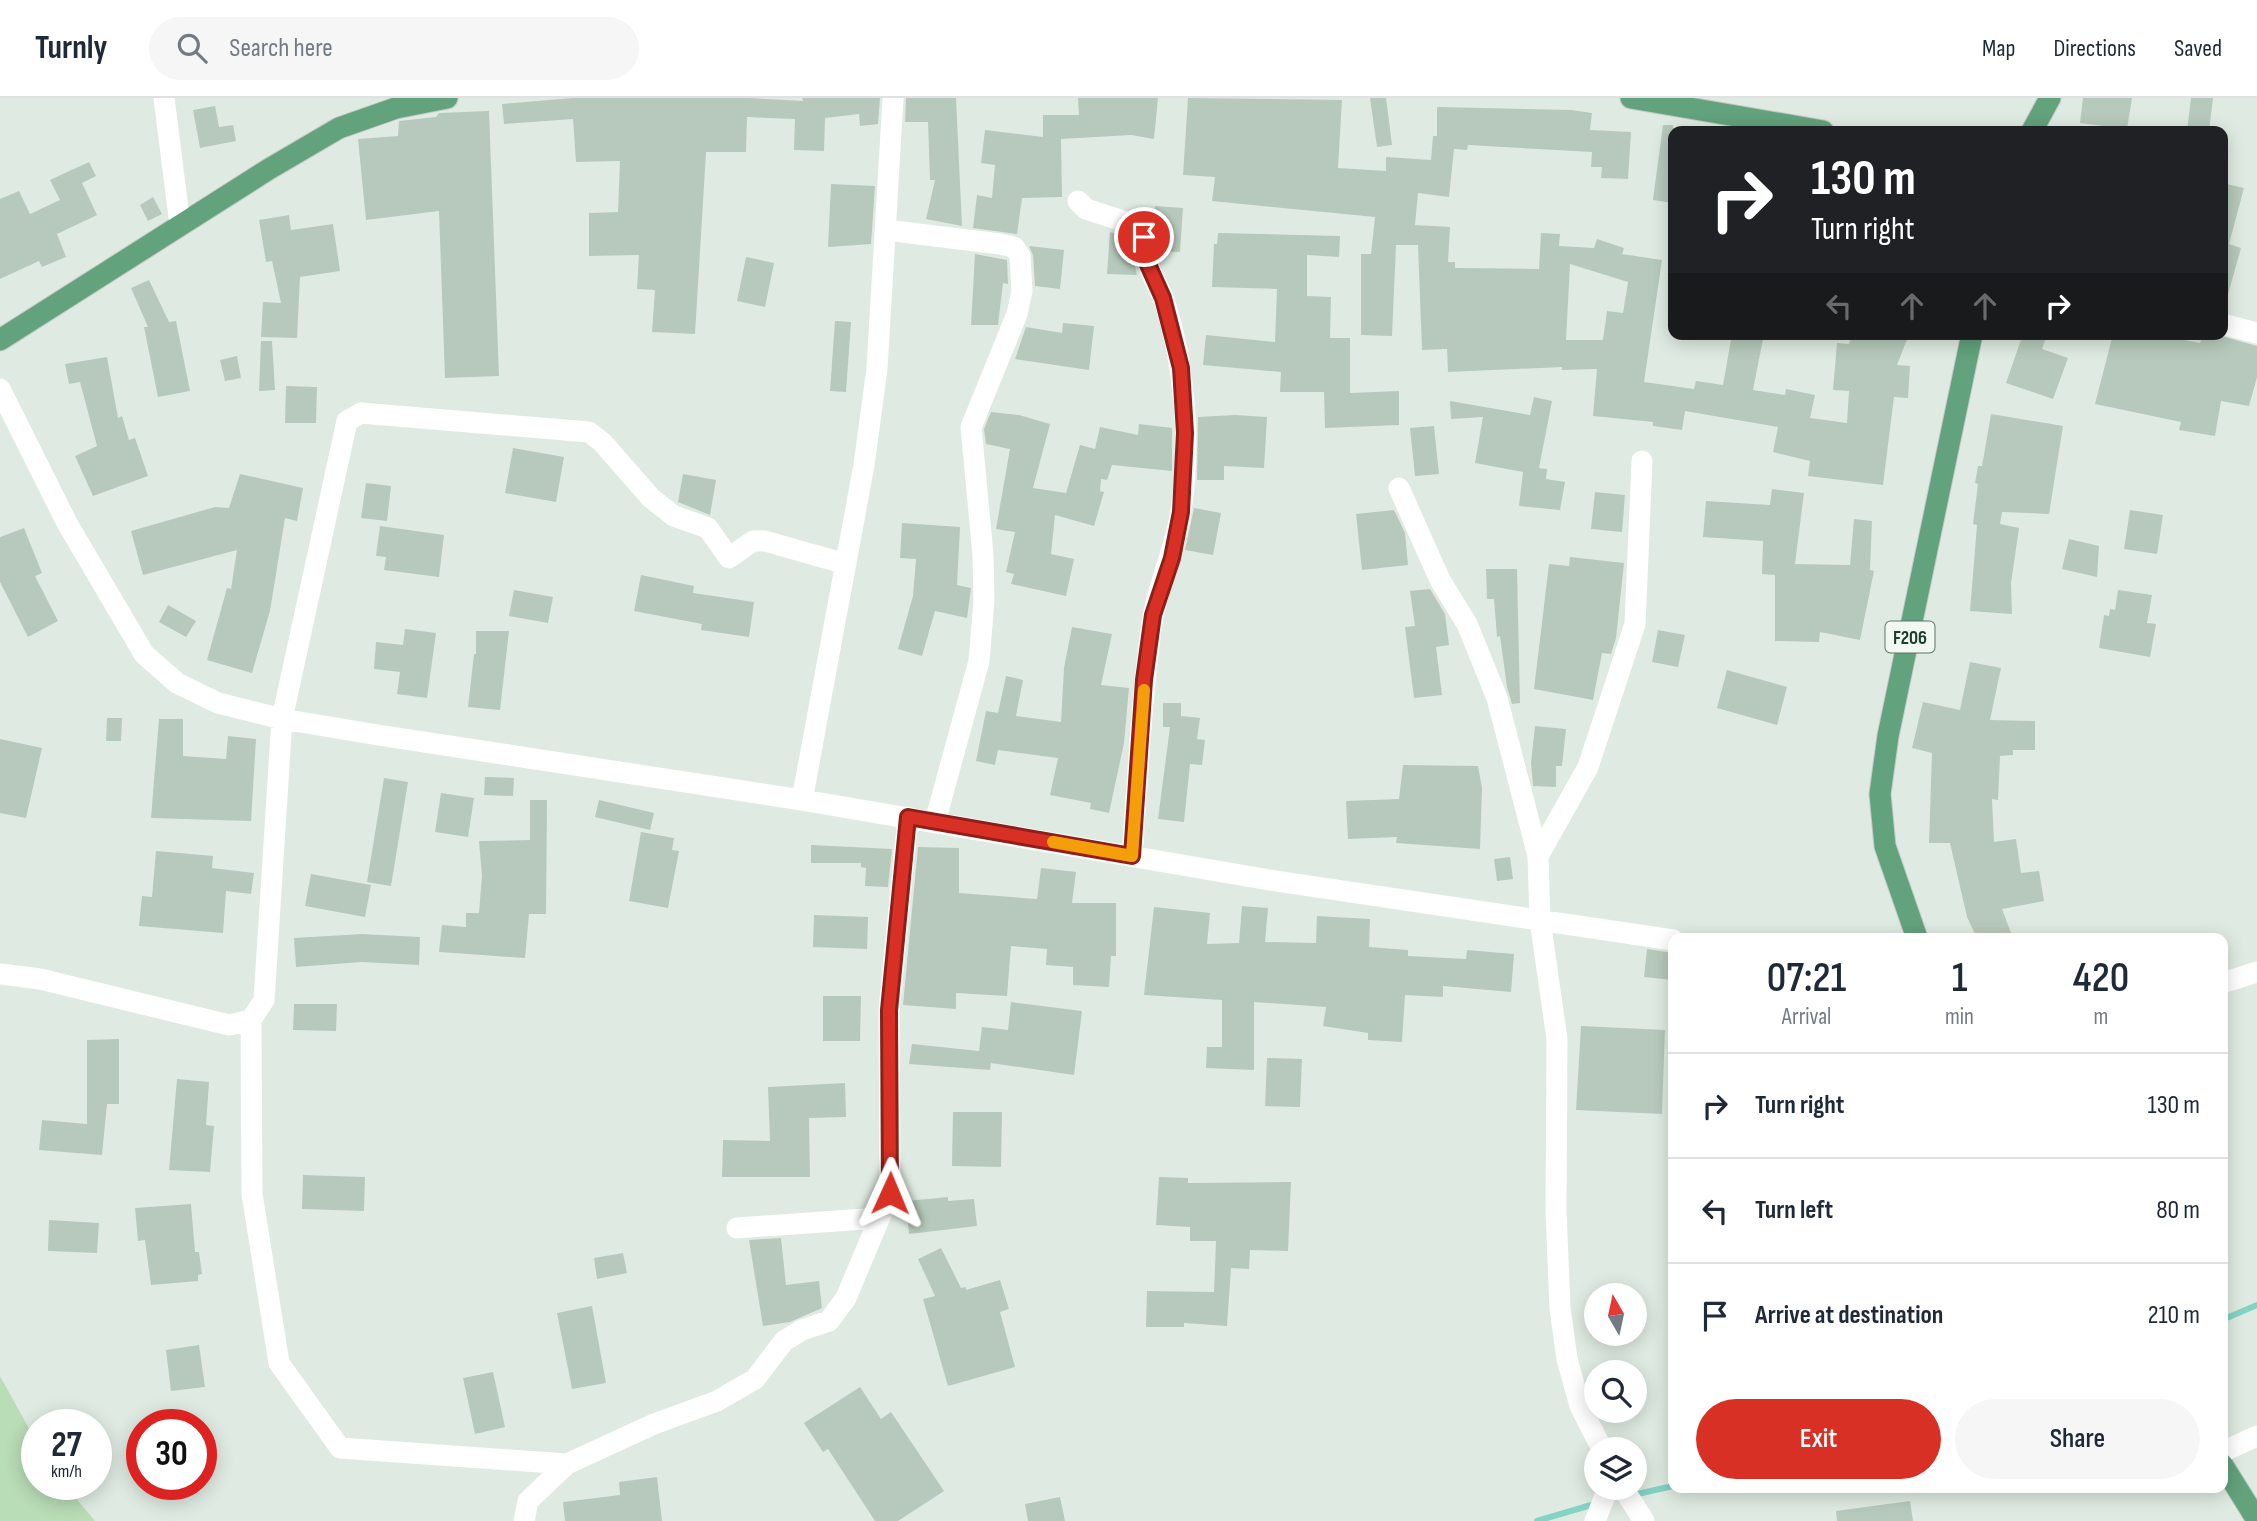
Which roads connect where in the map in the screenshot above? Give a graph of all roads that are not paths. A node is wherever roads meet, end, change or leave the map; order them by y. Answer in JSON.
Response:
{"nodes":[{"id":1,"x":164,"y":98,"type":"edge"},
{"id":2,"x":447,"y":98,"type":"edge"},
{"id":3,"x":893,"y":98,"type":"edge"},
{"id":4,"x":1631,"y":98,"type":"edge"},
{"id":5,"x":2050,"y":98,"type":"edge"},
{"id":6,"x":1700,"y":104,"type":"edge"},
{"id":7,"x":1800,"y":126,"type":"edge"},
{"id":8,"x":2035,"y":126,"type":"edge"},
{"id":9,"x":1078,"y":201,"type":"dead end"},
{"id":10,"x":180,"y":225,"type":"junction"},
{"id":11,"x":886,"y":230,"type":"junction"},
{"id":12,"x":2228,"y":326,"type":"edge"},
{"id":13,"x":2257,"y":334,"type":"edge"},
{"id":14,"x":0,"y":340,"type":"edge"},
{"id":15,"x":1971,"y":340,"type":"edge"},
{"id":16,"x":0,"y":389,"type":"edge"},
{"id":17,"x":1642,"y":461,"type":"dead end"},
{"id":18,"x":1399,"y":488,"type":"dead end"},
{"id":19,"x":846,"y":564,"type":"junction"},
{"id":20,"x":282,"y":719,"type":"junction"},
{"id":21,"x":802,"y":800,"type":"junction"},
{"id":22,"x":908,"y":817,"type":"junction"},
{"id":23,"x":935,"y":822,"type":"junction"},
{"id":24,"x":1132,"y":856,"type":"junction"},
{"id":25,"x":1538,"y":856,"type":"junction"},
{"id":26,"x":1540,"y":920,"type":"junction"},
{"id":27,"x":1915,"y":933,"type":"edge"},
{"id":28,"x":1668,"y":939,"type":"edge"},
{"id":29,"x":2257,"y":972,"type":"edge"},
{"id":30,"x":0,"y":974,"type":"edge"},
{"id":31,"x":2228,"y":981,"type":"edge"},
{"id":32,"x":251,"y":1020,"type":"junction"},
{"id":33,"x":879,"y":1218,"type":"junction"},
{"id":34,"x":737,"y":1228,"type":"dead end"},
{"id":35,"x":2257,"y":1436,"type":"edge"},
{"id":36,"x":1596,"y":1437,"type":"edge"},
{"id":37,"x":2228,"y":1449,"type":"edge"},
{"id":38,"x":567,"y":1464,"type":"junction"},
{"id":39,"x":2228,"y":1475,"type":"edge"},
{"id":40,"x":1603,"y":1500,"type":"edge"},
{"id":41,"x":1631,"y":1500,"type":"edge"},
{"id":42,"x":2250,"y":1516,"type":"edge"},
{"id":43,"x":524,"y":1521,"type":"edge"},
{"id":44,"x":1595,"y":1521,"type":"edge"},
{"id":45,"x":1644,"y":1521,"type":"edge"}],
"edges":[{"from":1,"to":10,"type":"street"},
{"from":2,"to":10,"type":"main road"},
{"from":3,"to":11,"type":"street"},
{"from":4,"to":6,"type":"main road"},
{"from":5,"to":8,"type":"main road"},
{"from":6,"to":7,"type":"main road"},
{"from":9,"to":24,"type":"street"},
{"from":10,"to":14,"type":"main road"},
{"from":11,"to":19,"type":"street"},
{"from":11,"to":23,"type":"street"},
{"from":12,"to":13,"type":"street"},
{"from":15,"to":27,"type":"main road","number":"F206"},
{"from":16,"to":20,"type":"street"},
{"from":17,"to":25,"type":"street"},
{"from":18,"to":25,"type":"street"},
{"from":19,"to":20,"type":"street"},
{"from":19,"to":21,"type":"street"},
{"from":20,"to":21,"type":"street"},
{"from":20,"to":32,"type":"street"},
{"from":21,"to":22,"type":"street"},
{"from":22,"to":23,"type":"street"},
{"from":22,"to":33,"type":"street"},
{"from":23,"to":24,"type":"street"},
{"from":24,"to":26,"type":"street"},
{"from":25,"to":26,"type":"street"},
{"from":26,"to":28,"type":"street"},
{"from":26,"to":36,"type":"street"},
{"from":29,"to":31,"type":"street"},
{"from":30,"to":32,"type":"street"},
{"from":32,"to":38,"type":"street"},
{"from":33,"to":34,"type":"street"},
{"from":33,"to":38,"type":"street"},
{"from":35,"to":37,"type":"street"},
{"from":38,"to":43,"type":"street"},
{"from":39,"to":42,"type":"main road"},
{"from":40,"to":44,"type":"street"},
{"from":41,"to":45,"type":"street"}]}
